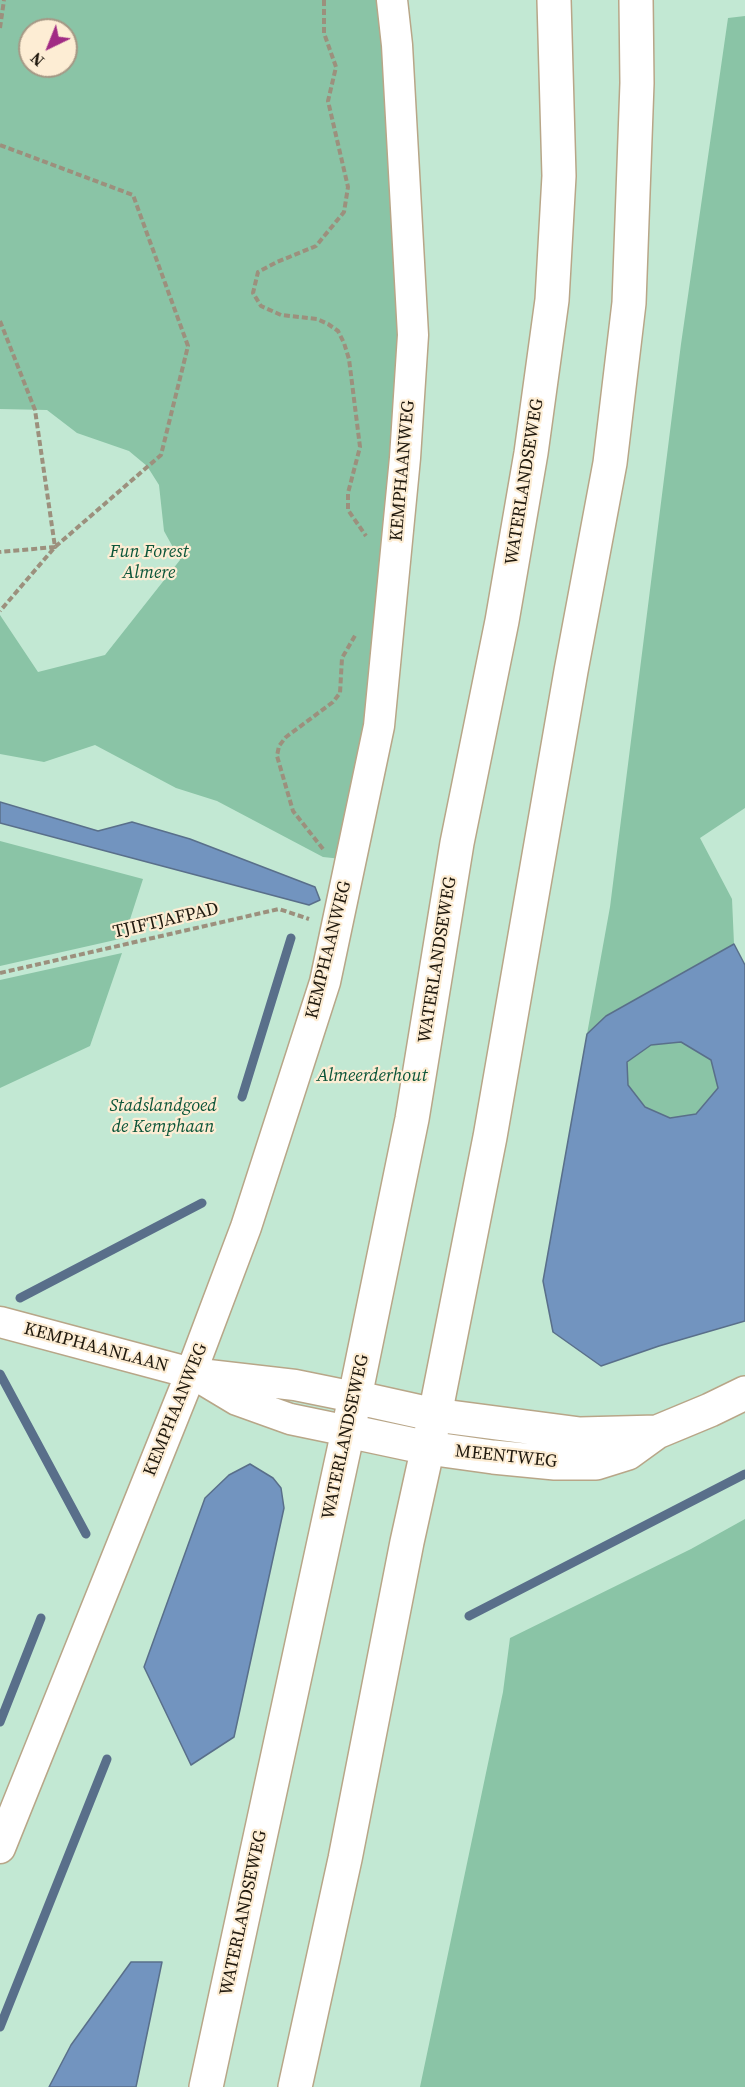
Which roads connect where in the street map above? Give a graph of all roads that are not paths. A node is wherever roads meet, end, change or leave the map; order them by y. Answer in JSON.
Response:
{"nodes":[{"id":1,"x":392,"y":0,"type":"edge"},
{"id":2,"x":554,"y":0,"type":"edge"},
{"id":3,"x":636,"y":0,"type":"edge"},
{"id":4,"x":0,"y":1322,"type":"edge"},
{"id":5,"x":191,"y":1374,"type":"junction"},
{"id":6,"x":745,"y":1393,"type":"edge"},
{"id":7,"x":354,"y":1397,"type":"junction"},
{"id":8,"x":435,"y":1415,"type":"junction"},
{"id":9,"x":348,"y":1431,"type":"junction"},
{"id":10,"x":657,"y":1432,"type":"junction"},
{"id":11,"x":428,"y":1448,"type":"junction"},
{"id":12,"x":0,"y":1848,"type":"edge"},
{"id":13,"x":206,"y":2087,"type":"edge"},
{"id":14,"x":295,"y":2087,"type":"edge"}],
"edges":[{"from":1,"to":5,"type":"street","name":"KEMPHAANWEG"},
{"from":2,"to":7,"type":"main road","name":"WATERLANDSEWEG"},
{"from":3,"to":8,"type":"main road"},
{"from":4,"to":5,"type":"street","name":"KEMPHAANLAAN"},
{"from":5,"to":7,"type":"street","name":"KEMPHAANLAAN"},
{"from":5,"to":9,"type":"street","name":"KEMPHAANLAAN"},
{"from":5,"to":12,"type":"street","name":"KEMPHAANWEG"},
{"from":6,"to":10,"type":"main road","name":"MEENTWEG"},
{"from":7,"to":8,"type":"main road","name":"KEMPHAANLAAN"},
{"from":7,"to":9,"type":"main road","name":"WATERLANDSEWEG"},
{"from":8,"to":10,"type":"main road","name":"MEENTWEG"},
{"from":8,"to":11,"type":"main road"},
{"from":9,"to":11,"type":"main road","name":"MEENTWEG"},
{"from":9,"to":13,"type":"main road","name":"WATERLANDSEWEG"},
{"from":10,"to":11,"type":"main road","name":"MEENTWEG"},
{"from":11,"to":14,"type":"main road"}]}
